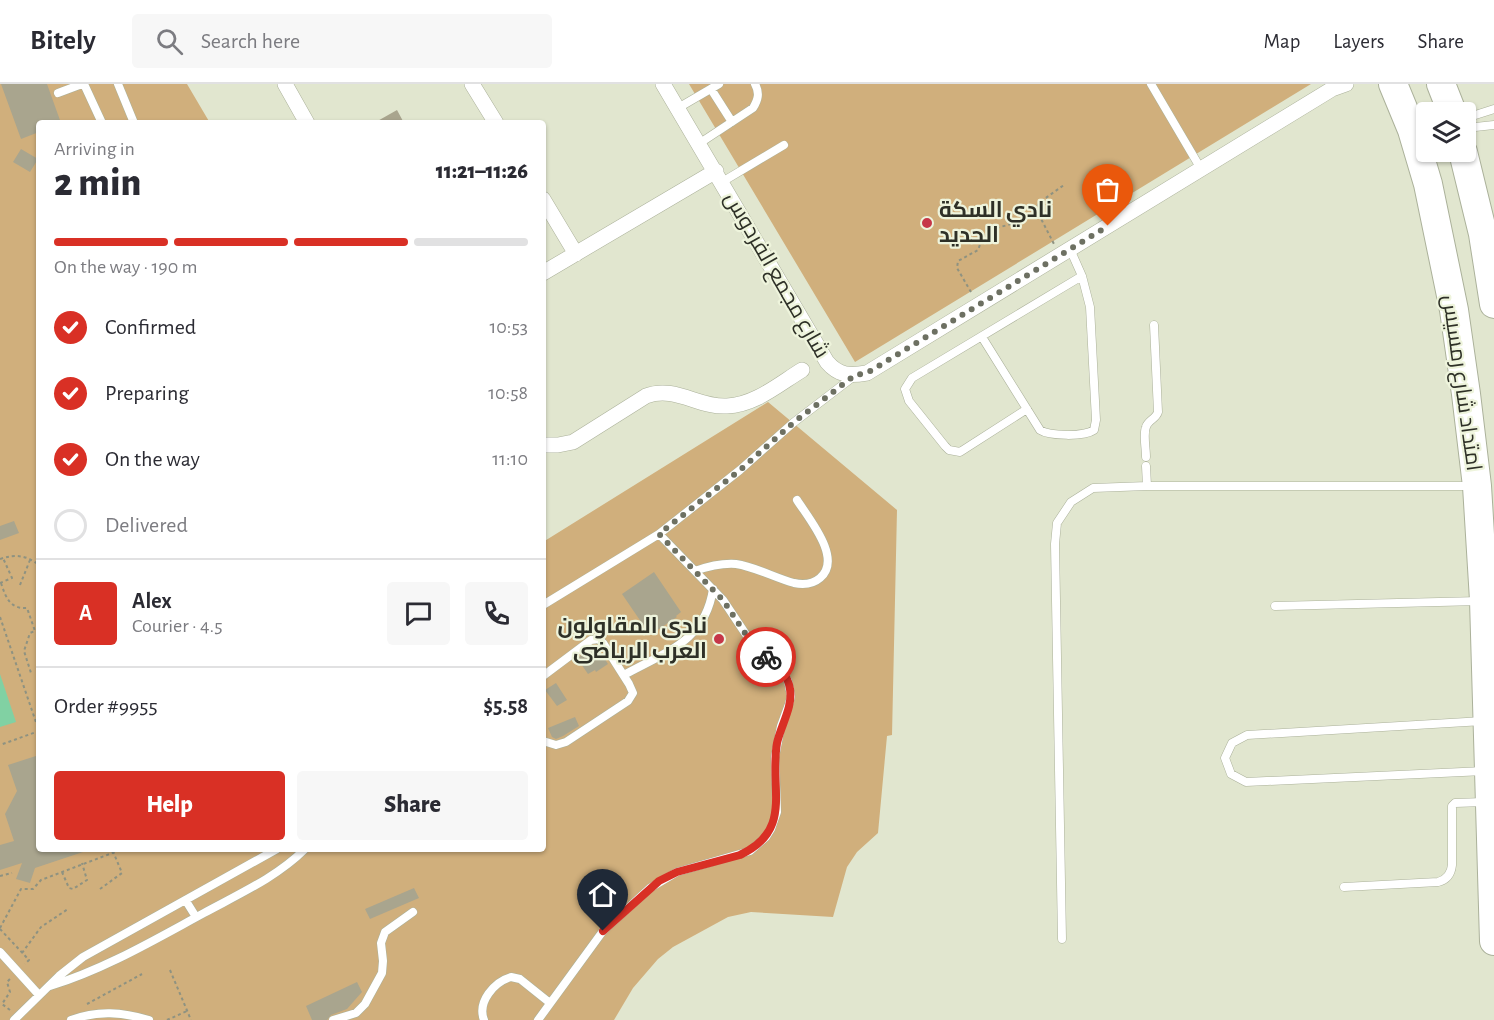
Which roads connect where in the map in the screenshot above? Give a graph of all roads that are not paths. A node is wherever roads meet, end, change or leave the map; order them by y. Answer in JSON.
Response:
{"nodes":[{"id":1,"x":83,"y":84,"type":"edge"},
{"id":2,"x":118,"y":84,"type":"edge"},
{"id":3,"x":285,"y":84,"type":"edge"},
{"id":4,"x":472,"y":84,"type":"edge"},
{"id":5,"x":663,"y":84,"type":"edge"},
{"id":6,"x":719,"y":84,"type":"edge"},
{"id":7,"x":755,"y":84,"type":"edge"},
{"id":8,"x":1151,"y":84,"type":"edge"},
{"id":9,"x":1393,"y":84,"type":"edge"},
{"id":10,"x":1440,"y":84,"type":"edge"},
{"id":11,"x":1339,"y":86,"type":"edge"},
{"id":12,"x":711,"y":89,"type":"junction"},
{"id":13,"x":58,"y":93,"type":"dead end"},
{"id":14,"x":1448,"y":102,"type":"edge"},
{"id":15,"x":678,"y":108,"type":"junction"},
{"id":16,"x":1494,"y":109,"type":"edge"},
{"id":17,"x":1476,"y":115,"type":"edge"},
{"id":18,"x":101,"y":120,"type":"edge"},
{"id":19,"x":133,"y":120,"type":"edge"},
{"id":20,"x":305,"y":120,"type":"edge"},
{"id":21,"x":494,"y":120,"type":"edge"},
{"id":22,"x":732,"y":122,"type":"junction"},
{"id":23,"x":1494,"y":125,"type":"edge"},
{"id":24,"x":1476,"y":127,"type":"edge"},
{"id":25,"x":700,"y":143,"type":"junction"},
{"id":26,"x":784,"y":145,"type":"dead end"},
{"id":27,"x":1466,"y":162,"type":"edge"},
{"id":28,"x":1202,"y":169,"type":"junction"},
{"id":29,"x":719,"y":177,"type":"junction"},
{"id":30,"x":546,"y":205,"type":"edge"},
{"id":31,"x":1490,"y":242,"type":"edge"},
{"id":32,"x":1065,"y":252,"type":"junction"},
{"id":33,"x":576,"y":254,"type":"junction"},
{"id":34,"x":546,"y":271,"type":"edge"},
{"id":35,"x":1082,"y":276,"type":"junction"},
{"id":36,"x":1494,"y":304,"type":"edge"},
{"id":37,"x":1154,"y":325,"type":"dead end"},
{"id":38,"x":982,"y":336,"type":"junction"},
{"id":39,"x":802,"y":370,"type":"dead end"},
{"id":40,"x":855,"y":375,"type":"junction"},
{"id":41,"x":1027,"y":409,"type":"junction"},
{"id":42,"x":546,"y":445,"type":"edge"},
{"id":43,"x":1146,"y":457,"type":"dead end"},
{"id":44,"x":1146,"y":466,"type":"dead end"},
{"id":45,"x":1147,"y":486,"type":"junction"},
{"id":46,"x":1476,"y":486,"type":"junction"},
{"id":47,"x":797,"y":500,"type":"dead end"},
{"id":48,"x":659,"y":534,"type":"junction"},
{"id":49,"x":1487,"y":543,"type":"edge"},
{"id":50,"x":695,"y":571,"type":"junction"},
{"id":51,"x":713,"y":589,"type":"junction"},
{"id":52,"x":1484,"y":600,"type":"junction"},
{"id":53,"x":546,"y":603,"type":"edge"},
{"id":54,"x":1275,"y":606,"type":"dead end"},
{"id":55,"x":546,"y":674,"type":"edge"},
{"id":56,"x":624,"y":675,"type":"junction"},
{"id":57,"x":1487,"y":721,"type":"junction"},
{"id":58,"x":546,"y":742,"type":"edge"},
{"id":59,"x":1491,"y":771,"type":"edge"},
{"id":60,"x":1490,"y":802,"type":"junction"},
{"id":61,"x":272,"y":852,"type":"edge"},
{"id":62,"x":302,"y":852,"type":"edge"},
{"id":63,"x":1344,"y":887,"type":"dead end"},
{"id":64,"x":186,"y":901,"type":"junction"},
{"id":65,"x":413,"y":912,"type":"dead end"},
{"id":66,"x":196,"y":917,"type":"junction"},
{"id":67,"x":1062,"y":939,"type":"dead end"},
{"id":68,"x":1494,"y":941,"type":"edge"},
{"id":69,"x":0,"y":952,"type":"edge"},
{"id":70,"x":49,"y":986,"type":"junction"},
{"id":71,"x":39,"y":995,"type":"junction"},
{"id":72,"x":550,"y":1003,"type":"junction"},
{"id":73,"x":14,"y":1020,"type":"edge"},
{"id":74,"x":71,"y":1020,"type":"edge"},
{"id":75,"x":148,"y":1020,"type":"edge"},
{"id":76,"x":333,"y":1020,"type":"edge"},
{"id":77,"x":484,"y":1020,"type":"edge"},
{"id":78,"x":538,"y":1020,"type":"edge"}],
"edges":[{"from":1,"to":13,"type":"lane"},
{"from":1,"to":18,"type":"lane"},
{"from":2,"to":19,"type":"lane"},
{"from":3,"to":20,"type":"street"},
{"from":4,"to":21,"type":"street"},
{"from":5,"to":15,"type":"street","name":"شارع مجمع الفردوس"},
{"from":6,"to":12,"type":"lane"},
{"from":7,"to":22,"type":"lane"},
{"from":8,"to":28,"type":"lane"},
{"from":9,"to":46,"type":"highway","name":"امتداد شارع رمسيس"},
{"from":10,"to":14,"type":"highway"},
{"from":11,"to":28,"type":"street","name":"شارع مجمع الفردوس"},
{"from":12,"to":15,"type":"lane"},
{"from":12,"to":22,"type":"lane"},
{"from":15,"to":25,"type":"street","name":"شارع مجمع الفردوس"},
{"from":16,"to":17,"type":"lane"},
{"from":22,"to":25,"type":"lane"},
{"from":23,"to":24,"type":"lane"},
{"from":25,"to":29,"type":"street","name":"شارع مجمع الفردوس"},
{"from":26,"to":29,"type":"lane"},
{"from":27,"to":31,"type":"highway","name":"امتداد شارع رمسيس"},
{"from":28,"to":32,"type":"street","name":"شارع مجمع الفردوس"},
{"from":29,"to":33,"type":"street"},
{"from":29,"to":40,"type":"street","name":"شارع مجمع الفردوس"},
{"from":30,"to":33,"type":"street"},
{"from":31,"to":36,"type":"highway","name":"امتداد شارع رمسيس"},
{"from":32,"to":35,"type":"lane"},
{"from":32,"to":40,"type":"street","name":"شارع مجمع الفردوس"},
{"from":33,"to":34,"type":"street"},
{"from":35,"to":38,"type":"lane"},
{"from":35,"to":41,"type":"lane"},
{"from":37,"to":43,"type":"lane"},
{"from":38,"to":41,"type":"lane"},
{"from":38,"to":41,"type":"lane"},
{"from":39,"to":42,"type":"street"},
{"from":40,"to":48,"type":"lane"},
{"from":44,"to":45,"type":"lane"},
{"from":45,"to":46,"type":"lane"},
{"from":45,"to":67,"type":"lane"},
{"from":46,"to":49,"type":"highway","name":"امتداد شارع رمسيس"},
{"from":47,"to":50,"type":"lane"},
{"from":48,"to":50,"type":"lane"},
{"from":48,"to":53,"type":"lane"},
{"from":49,"to":52,"type":"highway","name":"امتداد شارع رمسيس"},
{"from":50,"to":51,"type":"lane"},
{"from":51,"to":56,"type":"lane"},
{"from":51,"to":72,"type":"lane"},
{"from":52,"to":54,"type":"lane"},
{"from":52,"to":57,"type":"highway","name":"امتداد شارع رمسيس"},
{"from":55,"to":56,"type":"lane"},
{"from":56,"to":58,"type":"lane"},
{"from":57,"to":59,"type":"highway","name":"امتداد شارع رمسيس"},
{"from":57,"to":59,"type":"lane"},
{"from":59,"to":60,"type":"highway","name":"امتداد شارع رمسيس"},
{"from":60,"to":63,"type":"lane"},
{"from":60,"to":68,"type":"highway","name":"امتداد شارع رمسيس"},
{"from":61,"to":64,"type":"lane"},
{"from":62,"to":66,"type":"lane"},
{"from":64,"to":66,"type":"lane"},
{"from":64,"to":70,"type":"lane"},
{"from":65,"to":76,"type":"lane"},
{"from":66,"to":70,"type":"lane"},
{"from":69,"to":71,"type":"lane"},
{"from":70,"to":71,"type":"lane"},
{"from":71,"to":73,"type":"lane"},
{"from":72,"to":77,"type":"lane"},
{"from":72,"to":78,"type":"lane"},
{"from":74,"to":75,"type":"lane"}]}
